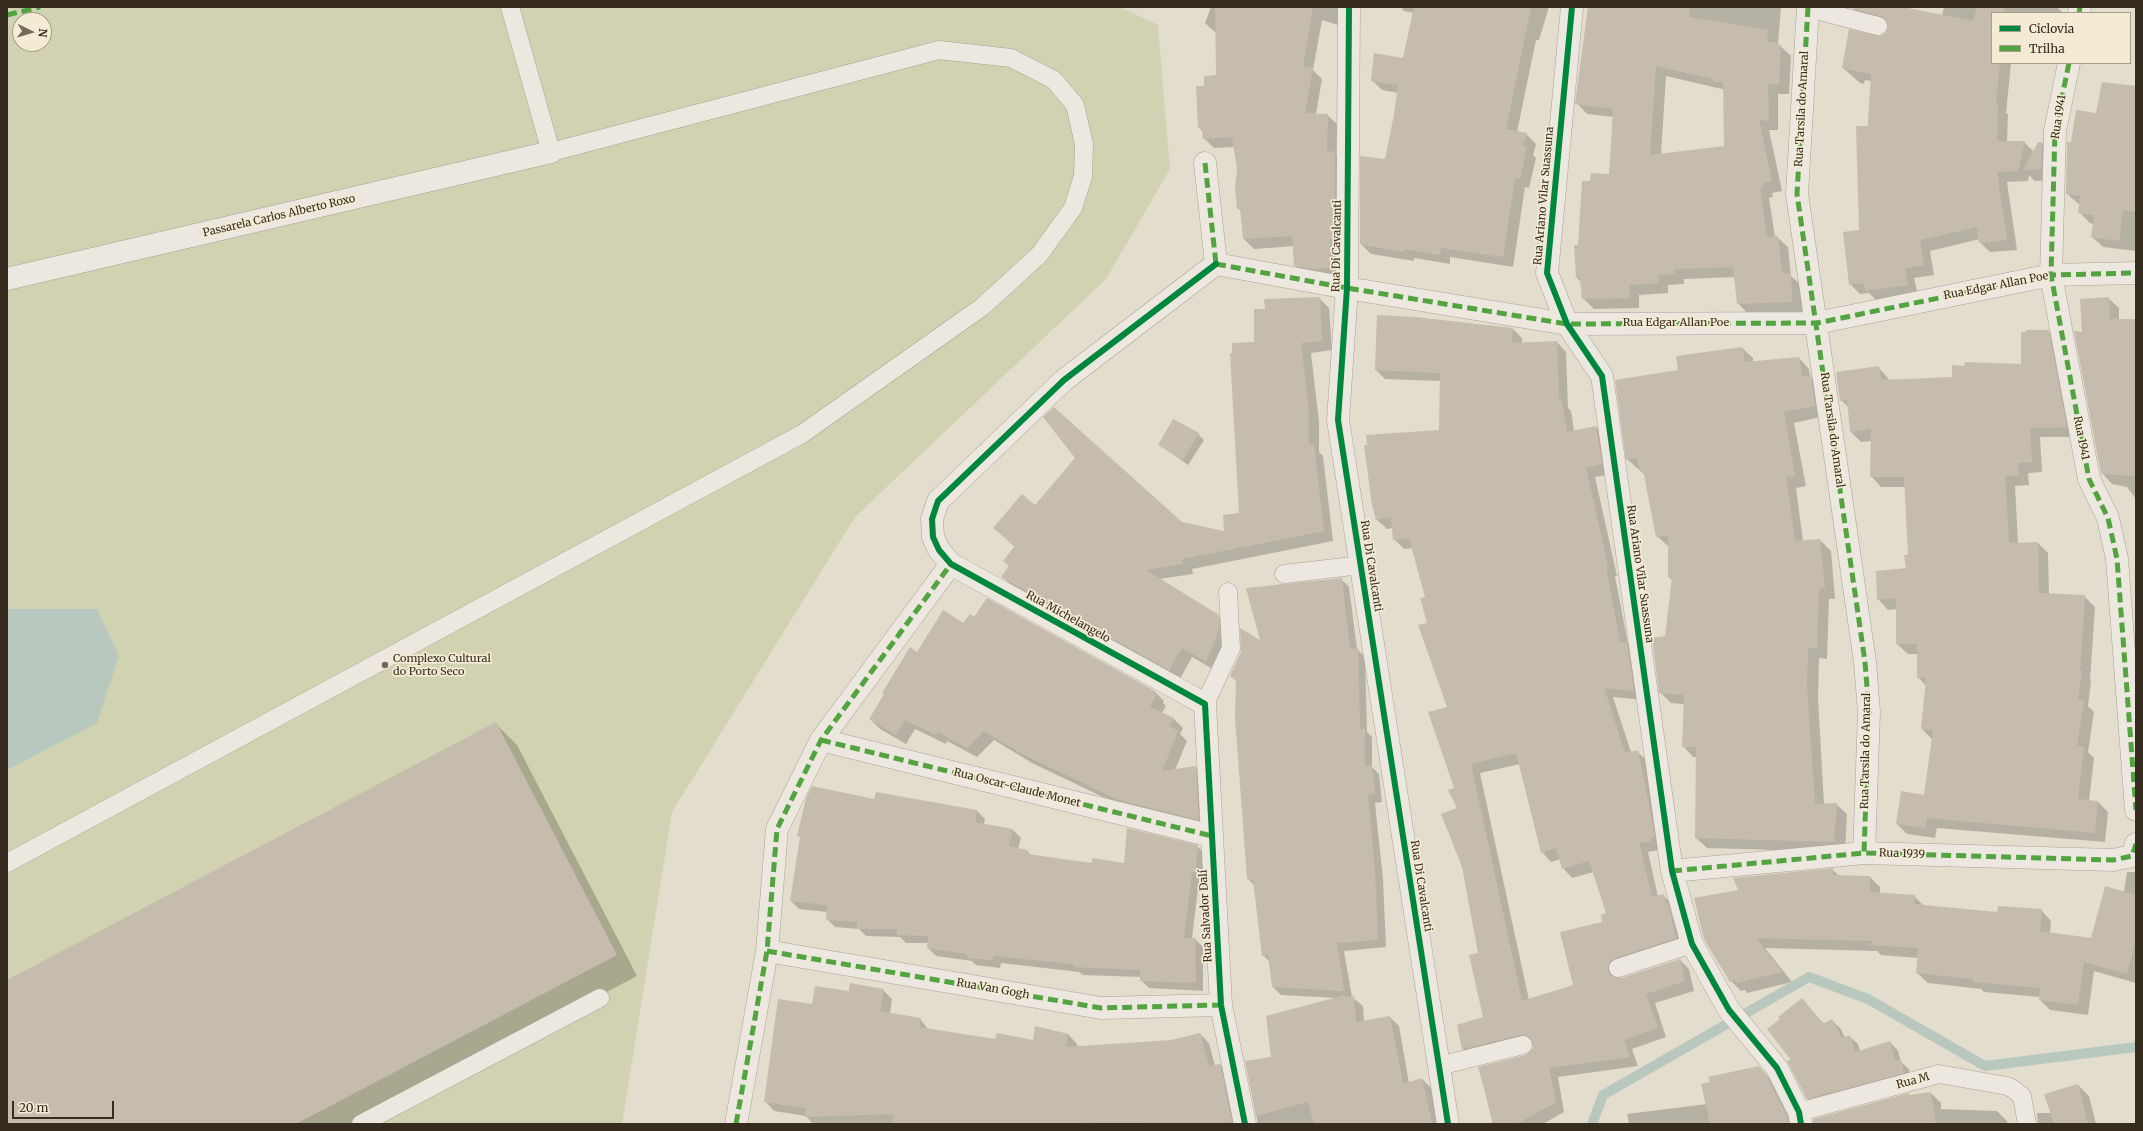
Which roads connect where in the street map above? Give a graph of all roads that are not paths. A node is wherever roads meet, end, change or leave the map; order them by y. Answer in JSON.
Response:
{"nodes":[{"id":1,"x":510,"y":7,"type":"edge"},
{"id":2,"x":1349,"y":7,"type":"edge"},
{"id":3,"x":1572,"y":7,"type":"edge"},
{"id":4,"x":1808,"y":8,"type":"edge"},
{"id":5,"x":1878,"y":26,"type":"dead end"},
{"id":6,"x":2069,"y":64,"type":"edge"},
{"id":7,"x":551,"y":152,"type":"junction"},
{"id":8,"x":1205,"y":163,"type":"dead end"},
{"id":9,"x":1216,"y":264,"type":"junction"},
{"id":10,"x":2051,"y":274,"type":"junction"},
{"id":11,"x":2136,"y":274,"type":"edge"},
{"id":12,"x":7,"y":279,"type":"edge"},
{"id":13,"x":1348,"y":288,"type":"junction"},
{"id":14,"x":1817,"y":323,"type":"junction"},
{"id":15,"x":1567,"y":324,"type":"junction"},
{"id":16,"x":951,"y":564,"type":"junction"},
{"id":17,"x":1361,"y":565,"type":"junction"},
{"id":18,"x":1284,"y":574,"type":"dead end"},
{"id":19,"x":1228,"y":592,"type":"dead end"},
{"id":20,"x":1205,"y":704,"type":"junction"},
{"id":21,"x":822,"y":740,"type":"junction"},
{"id":22,"x":2136,"y":810,"type":"edge"},
{"id":23,"x":1212,"y":836,"type":"junction"},
{"id":24,"x":2134,"y":850,"type":"edge"},
{"id":25,"x":1864,"y":853,"type":"junction"},
{"id":26,"x":7,"y":863,"type":"edge"},
{"id":27,"x":1672,"y":871,"type":"junction"},
{"id":28,"x":1692,"y":944,"type":"junction"},
{"id":29,"x":767,"y":951,"type":"junction"},
{"id":30,"x":1618,"y":968,"type":"dead end"},
{"id":31,"x":600,"y":998,"type":"dead end"},
{"id":32,"x":1221,"y":1005,"type":"junction"},
{"id":33,"x":1523,"y":1045,"type":"dead end"},
{"id":34,"x":1439,"y":1066,"type":"junction"},
{"id":35,"x":1800,"y":1118,"type":"edge"},
{"id":36,"x":361,"y":1124,"type":"edge"},
{"id":37,"x":736,"y":1124,"type":"edge"},
{"id":38,"x":1245,"y":1124,"type":"edge"},
{"id":39,"x":1448,"y":1124,"type":"edge"},
{"id":40,"x":2027,"y":1124,"type":"edge"}],
"edges":[{"from":1,"to":7,"type":"lane"},
{"from":2,"to":13,"type":"street","name":"Rua Di Cavalcanti"},
{"from":3,"to":15,"type":"street","name":"Rua Ariano Vilar Suassuna"},
{"from":4,"to":5,"type":"lane"},
{"from":4,"to":14,"type":"street","name":"Rua Tarsila do Amaral"},
{"from":6,"to":10,"type":"street","name":"Rua 1941"},
{"from":7,"to":12,"type":"street","name":"Passarela Carlos Alberto Roxo"},
{"from":7,"to":26,"type":"lane"},
{"from":8,"to":9,"type":"street"},
{"from":9,"to":13,"type":"street","name":"Rua Edgar Allan Poe"},
{"from":9,"to":16,"type":"street","name":"Rua Michelangelo"},
{"from":10,"to":11,"type":"street","name":"Rua Edgar Allan Poe"},
{"from":10,"to":14,"type":"street","name":"Rua Edgar Allan Poe"},
{"from":10,"to":22,"type":"street","name":"Rua 1941"},
{"from":13,"to":15,"type":"street","name":"Rua Edgar Allan Poe"},
{"from":13,"to":17,"type":"street","name":"Rua Di Cavalcanti"},
{"from":14,"to":15,"type":"street","name":"Rua Edgar Allan Poe"},
{"from":14,"to":25,"type":"street","name":"Rua Tarsila do Amaral"},
{"from":15,"to":27,"type":"street","name":"Rua Ariano Vilar Suassuna"},
{"from":16,"to":20,"type":"street","name":"Rua Michelangelo"},
{"from":16,"to":21,"type":"street"},
{"from":17,"to":18,"type":"lane"},
{"from":17,"to":34,"type":"street","name":"Rua Di Cavalcanti"},
{"from":19,"to":20,"type":"lane"},
{"from":20,"to":23,"type":"street","name":"Rua Salvador Dalí"},
{"from":21,"to":23,"type":"street","name":"Rua Oscar-Claude Monet"},
{"from":21,"to":29,"type":"street"},
{"from":23,"to":32,"type":"street","name":"Rua Salvador Dalí"},
{"from":24,"to":25,"type":"street","name":"Rua 1939"},
{"from":25,"to":27,"type":"street","name":"Rua 1939"},
{"from":27,"to":28,"type":"street","name":"Rua Ariano Vilar Suassuna"},
{"from":28,"to":30,"type":"lane"},
{"from":28,"to":35,"type":"street","name":"Rua Ariano Vilar Suassuna"},
{"from":29,"to":32,"type":"street","name":"Rua Van Gogh"},
{"from":29,"to":37,"type":"street"},
{"from":31,"to":36,"type":"lane"},
{"from":32,"to":38,"type":"street","name":"Rua Salvador Dalí"},
{"from":33,"to":34,"type":"lane"},
{"from":34,"to":39,"type":"street","name":"Rua Di Cavalcanti"},
{"from":35,"to":40,"type":"lane","name":"Rua M"}]}
